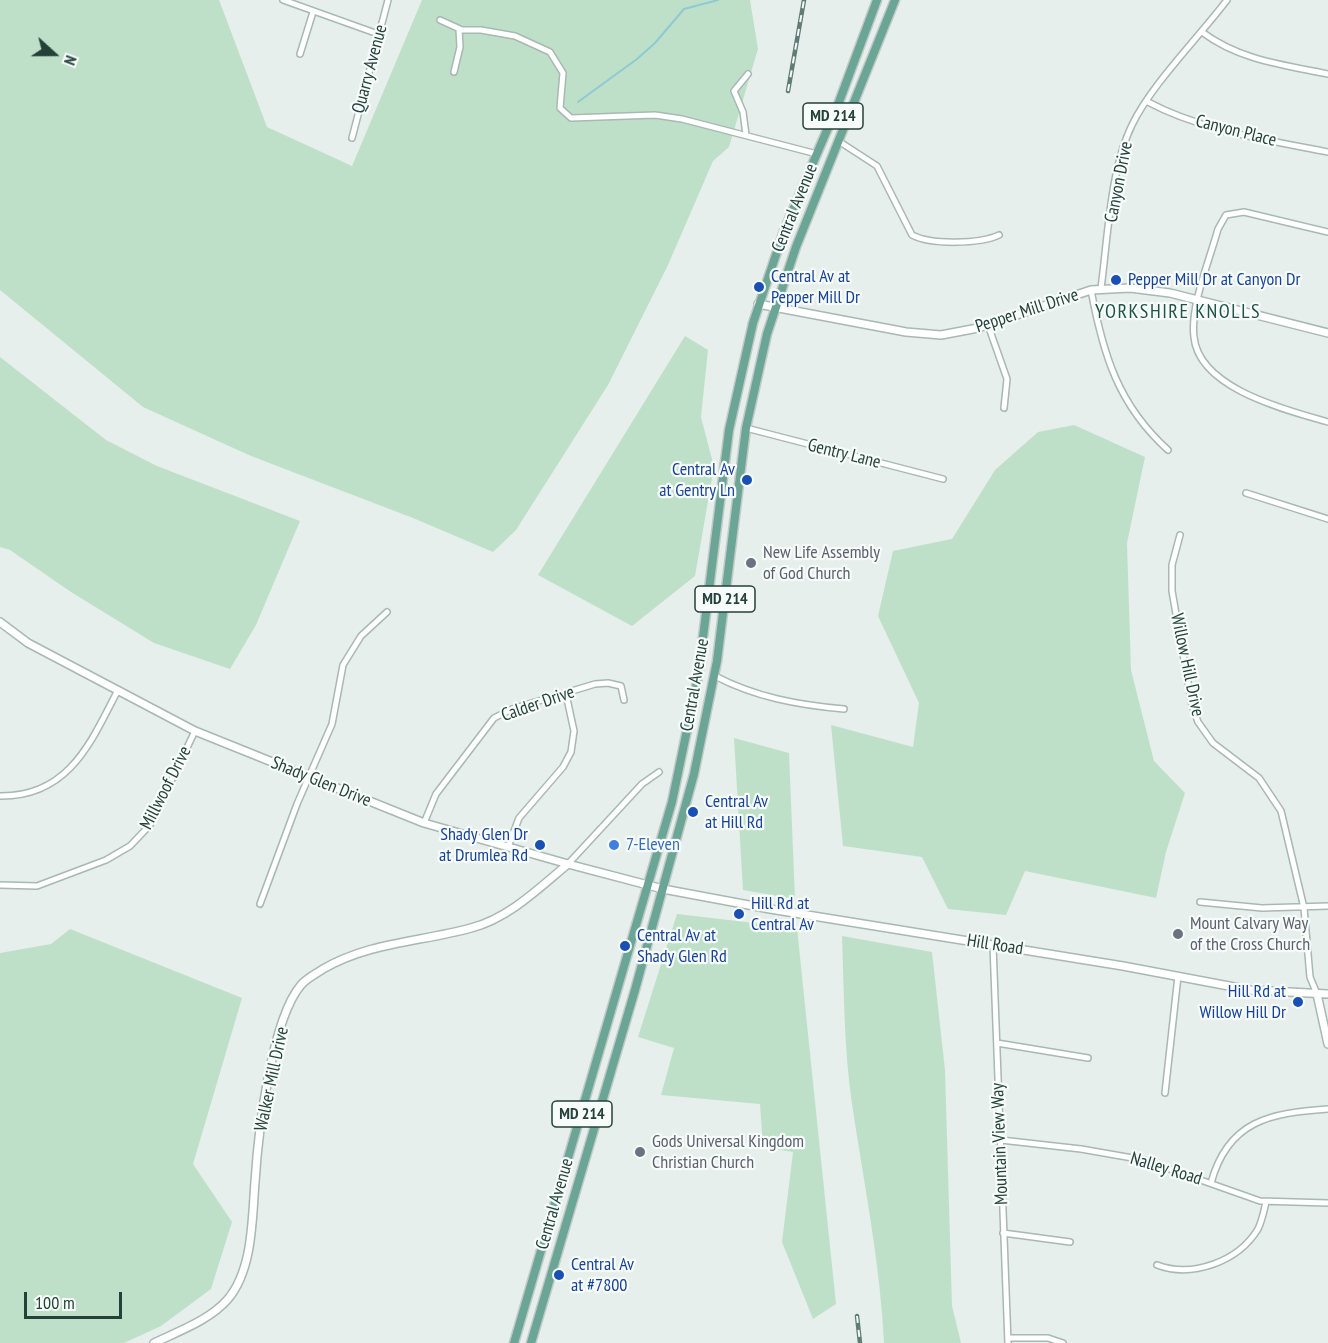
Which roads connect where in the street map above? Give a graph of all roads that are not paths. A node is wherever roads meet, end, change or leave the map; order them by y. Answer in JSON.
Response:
{"nodes":[{"id":1,"x":283,"y":0,"type":"edge"},
{"id":2,"x":388,"y":0,"type":"edge"},
{"id":3,"x":876,"y":0,"type":"edge"},
{"id":4,"x":895,"y":0,"type":"edge"},
{"id":5,"x":1227,"y":0,"type":"edge"},
{"id":6,"x":313,"y":12,"type":"junction"},
{"id":7,"x":440,"y":20,"type":"dead end"},
{"id":8,"x":459,"y":29,"type":"junction"},
{"id":9,"x":1202,"y":32,"type":"junction"},
{"id":10,"x":378,"y":34,"type":"junction"},
{"id":11,"x":300,"y":54,"type":"dead end"},
{"id":12,"x":454,"y":72,"type":"dead end"},
{"id":13,"x":748,"y":74,"type":"dead end"},
{"id":14,"x":1328,"y":74,"type":"edge"},
{"id":15,"x":1146,"y":101,"type":"junction"},
{"id":16,"x":746,"y":135,"type":"junction"},
{"id":17,"x":351,"y":138,"type":"dead end"},
{"id":18,"x":840,"y":142,"type":"junction"},
{"id":19,"x":1328,"y":152,"type":"edge"},
{"id":20,"x":817,"y":154,"type":"junction"},
{"id":21,"x":1328,"y":232,"type":"edge"},
{"id":22,"x":999,"y":235,"type":"dead end"},
{"id":23,"x":1101,"y":288,"type":"junction"},
{"id":24,"x":1091,"y":290,"type":"junction"},
{"id":25,"x":1199,"y":300,"type":"junction"},
{"id":26,"x":758,"y":304,"type":"junction"},
{"id":27,"x":775,"y":308,"type":"junction"},
{"id":28,"x":988,"y":325,"type":"junction"},
{"id":29,"x":1328,"y":333,"type":"edge"},
{"id":30,"x":1004,"y":408,"type":"dead end"},
{"id":31,"x":1328,"y":422,"type":"edge"},
{"id":32,"x":746,"y":428,"type":"junction"},
{"id":33,"x":1168,"y":450,"type":"dead end"},
{"id":34,"x":943,"y":479,"type":"dead end"},
{"id":35,"x":1246,"y":493,"type":"dead end"},
{"id":36,"x":1328,"y":519,"type":"edge"},
{"id":37,"x":1180,"y":535,"type":"dead end"},
{"id":38,"x":387,"y":612,"type":"dead end"},
{"id":39,"x":0,"y":622,"type":"edge"},
{"id":40,"x":715,"y":676,"type":"junction"},
{"id":41,"x":118,"y":690,"type":"junction"},
{"id":42,"x":566,"y":694,"type":"junction"},
{"id":43,"x":624,"y":700,"type":"dead end"},
{"id":44,"x":844,"y":709,"type":"dead end"},
{"id":45,"x":195,"y":731,"type":"junction"},
{"id":46,"x":659,"y":772,"type":"dead end"},
{"id":47,"x":309,"y":778,"type":"junction"},
{"id":48,"x":0,"y":796,"type":"edge"},
{"id":49,"x":424,"y":823,"type":"junction"},
{"id":50,"x":508,"y":847,"type":"junction"},
{"id":51,"x":568,"y":864,"type":"junction"},
{"id":52,"x":0,"y":885,"type":"edge"},
{"id":53,"x":648,"y":885,"type":"junction"},
{"id":54,"x":663,"y":889,"type":"junction"},
{"id":55,"x":1200,"y":902,"type":"dead end"},
{"id":56,"x":260,"y":904,"type":"dead end"},
{"id":57,"x":1328,"y":906,"type":"edge"},
{"id":58,"x":1304,"y":908,"type":"junction"},
{"id":59,"x":993,"y":945,"type":"junction"},
{"id":60,"x":1178,"y":976,"type":"junction"},
{"id":61,"x":1317,"y":994,"type":"junction"},
{"id":62,"x":1328,"y":994,"type":"edge"},
{"id":63,"x":997,"y":1043,"type":"junction"},
{"id":64,"x":1328,"y":1044,"type":"edge"},
{"id":65,"x":1088,"y":1058,"type":"dead end"},
{"id":66,"x":1165,"y":1093,"type":"dead end"},
{"id":67,"x":1328,"y":1109,"type":"edge"},
{"id":68,"x":1001,"y":1140,"type":"junction"},
{"id":69,"x":1210,"y":1183,"type":"junction"},
{"id":70,"x":1266,"y":1202,"type":"junction"},
{"id":71,"x":1328,"y":1203,"type":"edge"},
{"id":72,"x":1003,"y":1233,"type":"junction"},
{"id":73,"x":1070,"y":1242,"type":"dead end"},
{"id":74,"x":1157,"y":1265,"type":"dead end"},
{"id":75,"x":1008,"y":1341,"type":"edge"},
{"id":76,"x":154,"y":1343,"type":"edge"},
{"id":77,"x":514,"y":1343,"type":"edge"},
{"id":78,"x":531,"y":1343,"type":"edge"},
{"id":79,"x":1063,"y":1343,"type":"edge"}],
"edges":[{"from":1,"to":6,"type":"street"},
{"from":2,"to":10,"type":"street","name":"Quarry Avenue"},
{"from":3,"to":20,"type":"main road","name":"Central Avenue","number":"MD 214"},
{"from":4,"to":18,"type":"main road","name":"Central Avenue","number":"MD 214"},
{"from":5,"to":9,"type":"street","name":"Canyon Drive"},
{"from":6,"to":10,"type":"street"},
{"from":6,"to":11,"type":"street"},
{"from":7,"to":8,"type":"street"},
{"from":8,"to":12,"type":"street"},
{"from":8,"to":16,"type":"street"},
{"from":9,"to":14,"type":"street"},
{"from":9,"to":15,"type":"street","name":"Canyon Drive"},
{"from":10,"to":17,"type":"street","name":"Quarry Avenue"},
{"from":13,"to":16,"type":"street"},
{"from":15,"to":19,"type":"street","name":"Canyon Place"},
{"from":15,"to":23,"type":"street","name":"Canyon Drive"},
{"from":16,"to":20,"type":"street"},
{"from":18,"to":22,"type":"street"},
{"from":18,"to":27,"type":"main road","name":"Central Avenue","number":"MD 214"},
{"from":20,"to":26,"type":"main road","name":"Central Avenue","number":"MD 214"},
{"from":21,"to":25,"type":"street"},
{"from":23,"to":24,"type":"street","name":"Pepper Mill Drive"},
{"from":23,"to":25,"type":"street","name":"Pepper Mill Drive"},
{"from":24,"to":28,"type":"street","name":"Pepper Mill Drive"},
{"from":24,"to":33,"type":"street"},
{"from":25,"to":29,"type":"street","name":"Pepper Mill Drive"},
{"from":25,"to":31,"type":"street"},
{"from":26,"to":27,"type":"street","name":"Pepper Mill Drive"},
{"from":26,"to":53,"type":"main road","name":"Central Avenue","number":"MD 214"},
{"from":27,"to":28,"type":"street","name":"Pepper Mill Drive"},
{"from":27,"to":32,"type":"main road","name":"Central Avenue","number":"MD 214"},
{"from":28,"to":30,"type":"street"},
{"from":32,"to":34,"type":"street","name":"Gentry Lane"},
{"from":32,"to":40,"type":"main road","name":"Central Avenue","number":"MD 214"},
{"from":35,"to":36,"type":"street"},
{"from":37,"to":58,"type":"street","name":"Willow Hill Drive"},
{"from":38,"to":47,"type":"street"},
{"from":39,"to":41,"type":"street","name":"Shady Glen Drive"},
{"from":40,"to":44,"type":"street"},
{"from":40,"to":54,"type":"main road","name":"Central Avenue","number":"MD 214"},
{"from":41,"to":45,"type":"street","name":"Shady Glen Drive"},
{"from":41,"to":48,"type":"street"},
{"from":42,"to":43,"type":"street","name":"Calder Drive"},
{"from":42,"to":49,"type":"street","name":"Calder Drive"},
{"from":42,"to":50,"type":"street"},
{"from":45,"to":47,"type":"street","name":"Shady Glen Drive"},
{"from":45,"to":52,"type":"street","name":"Millwoof Drive"},
{"from":46,"to":51,"type":"street","name":"Walker Mill Drive"},
{"from":47,"to":49,"type":"street","name":"Shady Glen Drive"},
{"from":47,"to":56,"type":"street"},
{"from":49,"to":50,"type":"street","name":"Shady Glen Drive"},
{"from":50,"to":51,"type":"street","name":"Shady Glen Drive"},
{"from":51,"to":53,"type":"street","name":"Shady Glen Drive"},
{"from":51,"to":76,"type":"street","name":"Walker Mill Drive"},
{"from":53,"to":54,"type":"street","name":"Shady Glen Drive"},
{"from":53,"to":77,"type":"main road","name":"Central Avenue","number":"MD 214"},
{"from":54,"to":59,"type":"street","name":"Hill Road"},
{"from":54,"to":78,"type":"main road","name":"Central Avenue","number":"MD 214"},
{"from":55,"to":58,"type":"street"},
{"from":57,"to":58,"type":"street"},
{"from":58,"to":61,"type":"street","name":"Willow Hill Drive"},
{"from":59,"to":60,"type":"street","name":"Hill Road"},
{"from":59,"to":63,"type":"street","name":"Mountain View Way"},
{"from":60,"to":61,"type":"street","name":"Hill Road"},
{"from":60,"to":66,"type":"street"},
{"from":61,"to":62,"type":"street","name":"Hill Road"},
{"from":61,"to":64,"type":"street","name":"Willow Hill Drive"},
{"from":63,"to":65,"type":"street"},
{"from":63,"to":68,"type":"street","name":"Mountain View Way"},
{"from":67,"to":69,"type":"street"},
{"from":68,"to":69,"type":"street","name":"Nalley Road"},
{"from":68,"to":72,"type":"street","name":"Mountain View Way"},
{"from":69,"to":70,"type":"street","name":"Nalley Road"},
{"from":70,"to":71,"type":"street","name":"Nalley Road"},
{"from":70,"to":74,"type":"street"},
{"from":72,"to":73,"type":"street"},
{"from":72,"to":75,"type":"street","name":"Mountain View Way"},
{"from":75,"to":79,"type":"street"}]}
